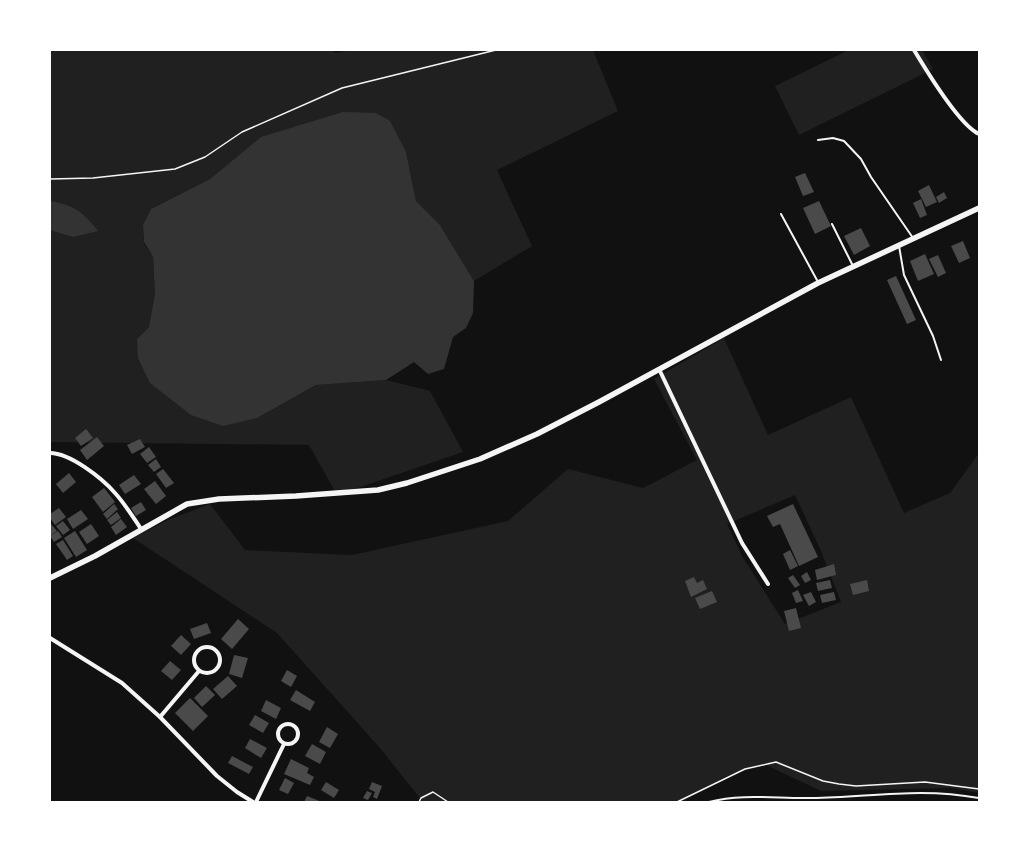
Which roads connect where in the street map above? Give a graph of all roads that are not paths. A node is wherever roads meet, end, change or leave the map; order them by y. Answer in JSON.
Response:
{"nodes":[{"id":1,"x":914,"y":50,"type":"edge"},
{"id":2,"x":979,"y":134,"type":"edge"},
{"id":3,"x":818,"y":140,"type":"dead end"},
{"id":4,"x":979,"y":208,"type":"edge"},
{"id":5,"x":781,"y":214,"type":"dead end"},
{"id":6,"x":832,"y":224,"type":"dead end"},
{"id":7,"x":913,"y":239,"type":"junction"},
{"id":8,"x":899,"y":246,"type":"junction"},
{"id":9,"x":853,"y":266,"type":"junction"},
{"id":10,"x":818,"y":283,"type":"junction"},
{"id":11,"x":941,"y":360,"type":"dead end"},
{"id":12,"x":659,"y":369,"type":"junction"},
{"id":13,"x":50,"y":453,"type":"edge"},
{"id":14,"x":141,"y":529,"type":"junction"},
{"id":15,"x":50,"y":578,"type":"edge"},
{"id":16,"x":768,"y":584,"type":"dead end"},
{"id":17,"x":50,"y":638,"type":"edge"},
{"id":18,"x":200,"y":671,"type":"junction"},
{"id":19,"x":160,"y":717,"type":"junction"},
{"id":20,"x":284,"y":744,"type":"junction"},
{"id":21,"x":979,"y":798,"type":"edge"},
{"id":22,"x":253,"y":802,"type":"edge"},
{"id":23,"x":256,"y":802,"type":"edge"},
{"id":24,"x":709,"y":802,"type":"edge"}],
"edges":[{"from":1,"to":2,"type":"street"},
{"from":3,"to":7,"type":"lane"},
{"from":4,"to":7,"type":"main road"},
{"from":5,"to":10,"type":"lane"},
{"from":6,"to":9,"type":"lane"},
{"from":7,"to":8,"type":"main road"},
{"from":8,"to":9,"type":"main road"},
{"from":8,"to":11,"type":"lane"},
{"from":9,"to":10,"type":"main road"},
{"from":10,"to":12,"type":"main road"},
{"from":12,"to":14,"type":"main road"},
{"from":12,"to":16,"type":"street"},
{"from":13,"to":14,"type":"street"},
{"from":14,"to":15,"type":"main road"},
{"from":17,"to":19,"type":"street"},
{"from":18,"to":18,"type":"street"},
{"from":18,"to":19,"type":"street"},
{"from":19,"to":22,"type":"street"},
{"from":20,"to":20,"type":"street"},
{"from":20,"to":23,"type":"street"},
{"from":21,"to":24,"type":"lane"}]}
